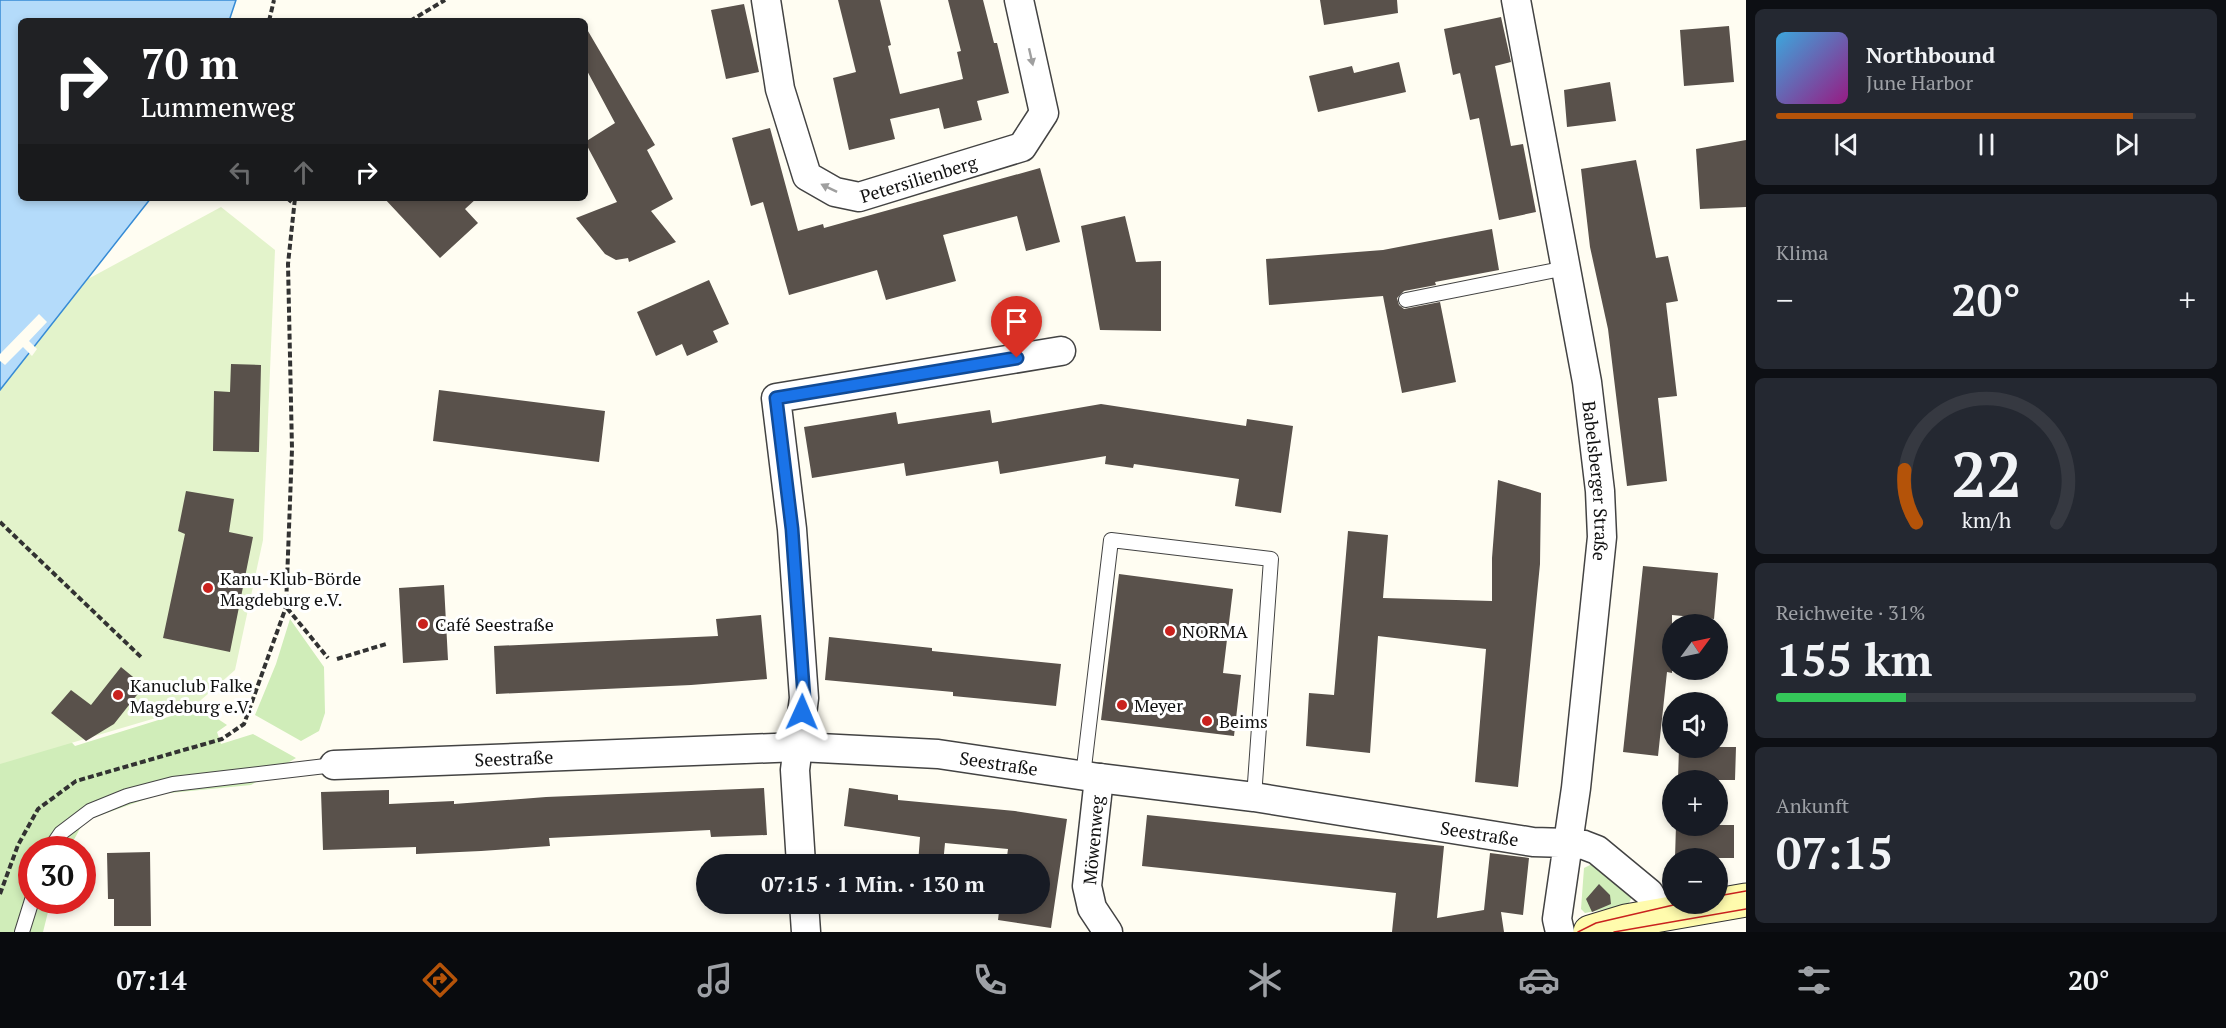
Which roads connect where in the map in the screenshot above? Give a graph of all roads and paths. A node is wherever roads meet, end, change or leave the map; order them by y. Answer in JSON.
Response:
{"nodes":[{"id":1,"x":274,"y":0,"type":"edge"},
{"id":2,"x":445,"y":0,"type":"edge"},
{"id":3,"x":766,"y":0,"type":"edge"},
{"id":4,"x":1019,"y":0,"type":"edge"},
{"id":5,"x":1516,"y":0,"type":"edge"},
{"id":6,"x":270,"y":18,"type":"edge"},
{"id":7,"x":415,"y":18,"type":"edge"},
{"id":8,"x":294,"y":201,"type":"edge"},
{"id":9,"x":1566,"y":268,"type":"junction"},
{"id":10,"x":1406,"y":300,"type":"dead end"},
{"id":11,"x":1061,"y":351,"type":"dead end"},
{"id":12,"x":0,"y":522,"type":"edge"},
{"id":13,"x":286,"y":607,"type":"junction"},
{"id":14,"x":386,"y":644,"type":"dead end"},
{"id":15,"x":142,"y":658,"type":"dead end"},
{"id":16,"x":328,"y":658,"type":"dead end"},
{"id":17,"x":337,"y":659,"type":"dead end"},
{"id":18,"x":244,"y":724,"type":"dead end"},
{"id":19,"x":799,"y":747,"type":"junction"},
{"id":20,"x":334,"y":765,"type":"joint"},
{"id":21,"x":1091,"y":777,"type":"junction"},
{"id":22,"x":1254,"y":796,"type":"junction"},
{"id":23,"x":58,"y":836,"type":"edge"},
{"id":24,"x":1568,"y":843,"type":"junction"},
{"id":25,"x":800,"y":854,"type":"edge"},
{"id":26,"x":1746,"y":900,"type":"edge"},
{"id":27,"x":28,"y":914,"type":"edge"},
{"id":28,"x":805,"y":914,"type":"edge"},
{"id":29,"x":1661,"y":914,"type":"junction"},
{"id":30,"x":22,"y":932,"type":"edge"},
{"id":31,"x":806,"y":932,"type":"edge"},
{"id":32,"x":1108,"y":932,"type":"edge"},
{"id":33,"x":1560,"y":932,"type":"edge"},
{"id":34,"x":1590,"y":932,"type":"edge"}],
"edges":[{"from":1,"to":6,"type":"path"},
{"from":2,"to":7,"type":"path"},
{"from":4,"to":3,"type":"street","name":"Petersilienberg","one_way":true},
{"from":5,"to":9,"type":"street","name":"Babelsberger Straße"},
{"from":8,"to":13,"type":"path"},
{"from":9,"to":10,"type":"lane"},
{"from":9,"to":24,"type":"street","name":"Babelsberger Straße"},
{"from":11,"to":19,"type":"street"},
{"from":12,"to":15,"type":"path"},
{"from":13,"to":16,"type":"path"},
{"from":13,"to":18,"type":"path"},
{"from":14,"to":17,"type":"path"},
{"from":19,"to":20,"type":"street","name":"Seestraße"},
{"from":19,"to":21,"type":"street","name":"Seestraße"},
{"from":19,"to":25,"type":"street"},
{"from":20,"to":23,"type":"lane"},
{"from":21,"to":22,"type":"street","name":"Seestraße"},
{"from":21,"to":22,"type":"lane"},
{"from":21,"to":32,"type":"street","name":"Möwenweg"},
{"from":22,"to":24,"type":"street","name":"Seestraße"},
{"from":24,"to":29,"type":"street"},
{"from":24,"to":33,"type":"street"},
{"from":26,"to":29,"type":"main road"},
{"from":27,"to":30,"type":"lane"},
{"from":28,"to":31,"type":"street"},
{"from":29,"to":34,"type":"main road"}]}
